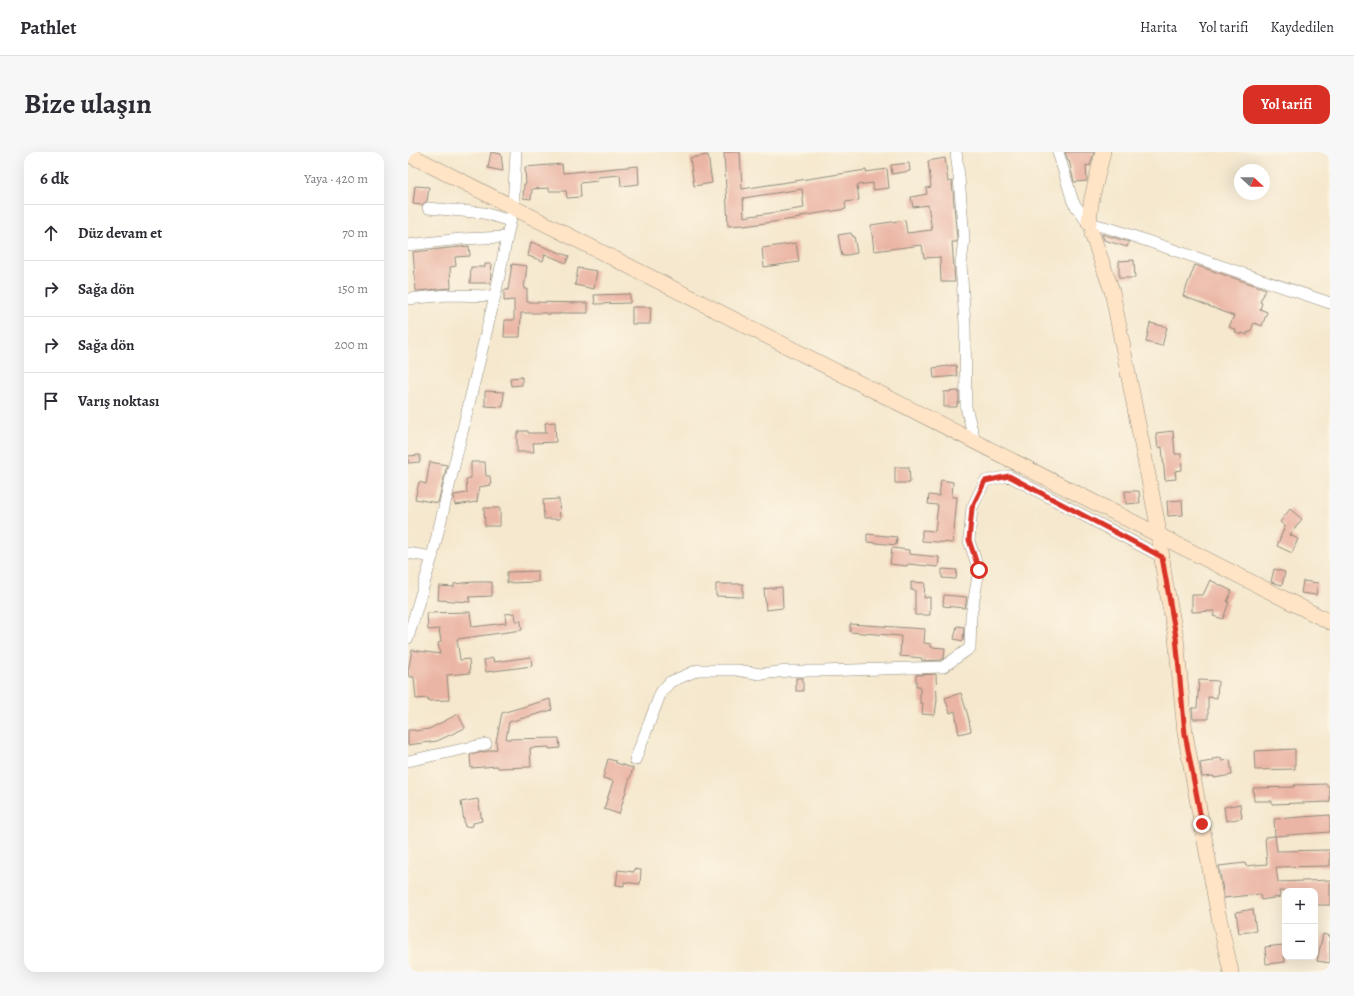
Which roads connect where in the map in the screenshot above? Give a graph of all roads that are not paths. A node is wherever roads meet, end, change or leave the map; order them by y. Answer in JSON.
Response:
{"nodes":[{"id":1,"x":516,"y":152,"type":"edge"},
{"id":2,"x":956,"y":152,"type":"edge"},
{"id":3,"x":1058,"y":152,"type":"edge"},
{"id":4,"x":1103,"y":152,"type":"edge"},
{"id":5,"x":408,"y":154,"type":"edge"},
{"id":6,"x":428,"y":208,"type":"dead end"},
{"id":7,"x":512,"y":214,"type":"junction"},
{"id":8,"x":1091,"y":229,"type":"junction"},
{"id":9,"x":506,"y":236,"type":"junction"},
{"id":10,"x":408,"y":245,"type":"edge"},
{"id":11,"x":495,"y":296,"type":"junction"},
{"id":12,"x":408,"y":299,"type":"edge"},
{"id":13,"x":1330,"y":303,"type":"edge"},
{"id":14,"x":975,"y":442,"type":"junction"},
{"id":15,"x":1159,"y":536,"type":"junction"},
{"id":16,"x":408,"y":553,"type":"edge"},
{"id":17,"x":432,"y":556,"type":"junction"},
{"id":18,"x":1162,"y":557,"type":"junction"},
{"id":19,"x":1330,"y":622,"type":"edge"},
{"id":20,"x":408,"y":638,"type":"edge"},
{"id":21,"x":486,"y":744,"type":"dead end"},
{"id":22,"x":635,"y":760,"type":"dead end"},
{"id":23,"x":408,"y":761,"type":"edge"},
{"id":24,"x":1231,"y":972,"type":"edge"}],
"edges":[{"from":1,"to":7,"type":"street"},
{"from":2,"to":14,"type":"street"},
{"from":3,"to":8,"type":"street"},
{"from":4,"to":8,"type":"street"},
{"from":5,"to":7,"type":"street"},
{"from":6,"to":7,"type":"street"},
{"from":7,"to":9,"type":"street"},
{"from":7,"to":14,"type":"street"},
{"from":8,"to":13,"type":"street"},
{"from":8,"to":15,"type":"street"},
{"from":9,"to":10,"type":"street"},
{"from":9,"to":11,"type":"street"},
{"from":11,"to":12,"type":"street"},
{"from":11,"to":17,"type":"street"},
{"from":14,"to":15,"type":"street"},
{"from":15,"to":18,"type":"street"},
{"from":15,"to":19,"type":"street"},
{"from":16,"to":17,"type":"street"},
{"from":17,"to":20,"type":"street"},
{"from":18,"to":22,"type":"street"},
{"from":18,"to":24,"type":"street"},
{"from":21,"to":23,"type":"street"}]}
